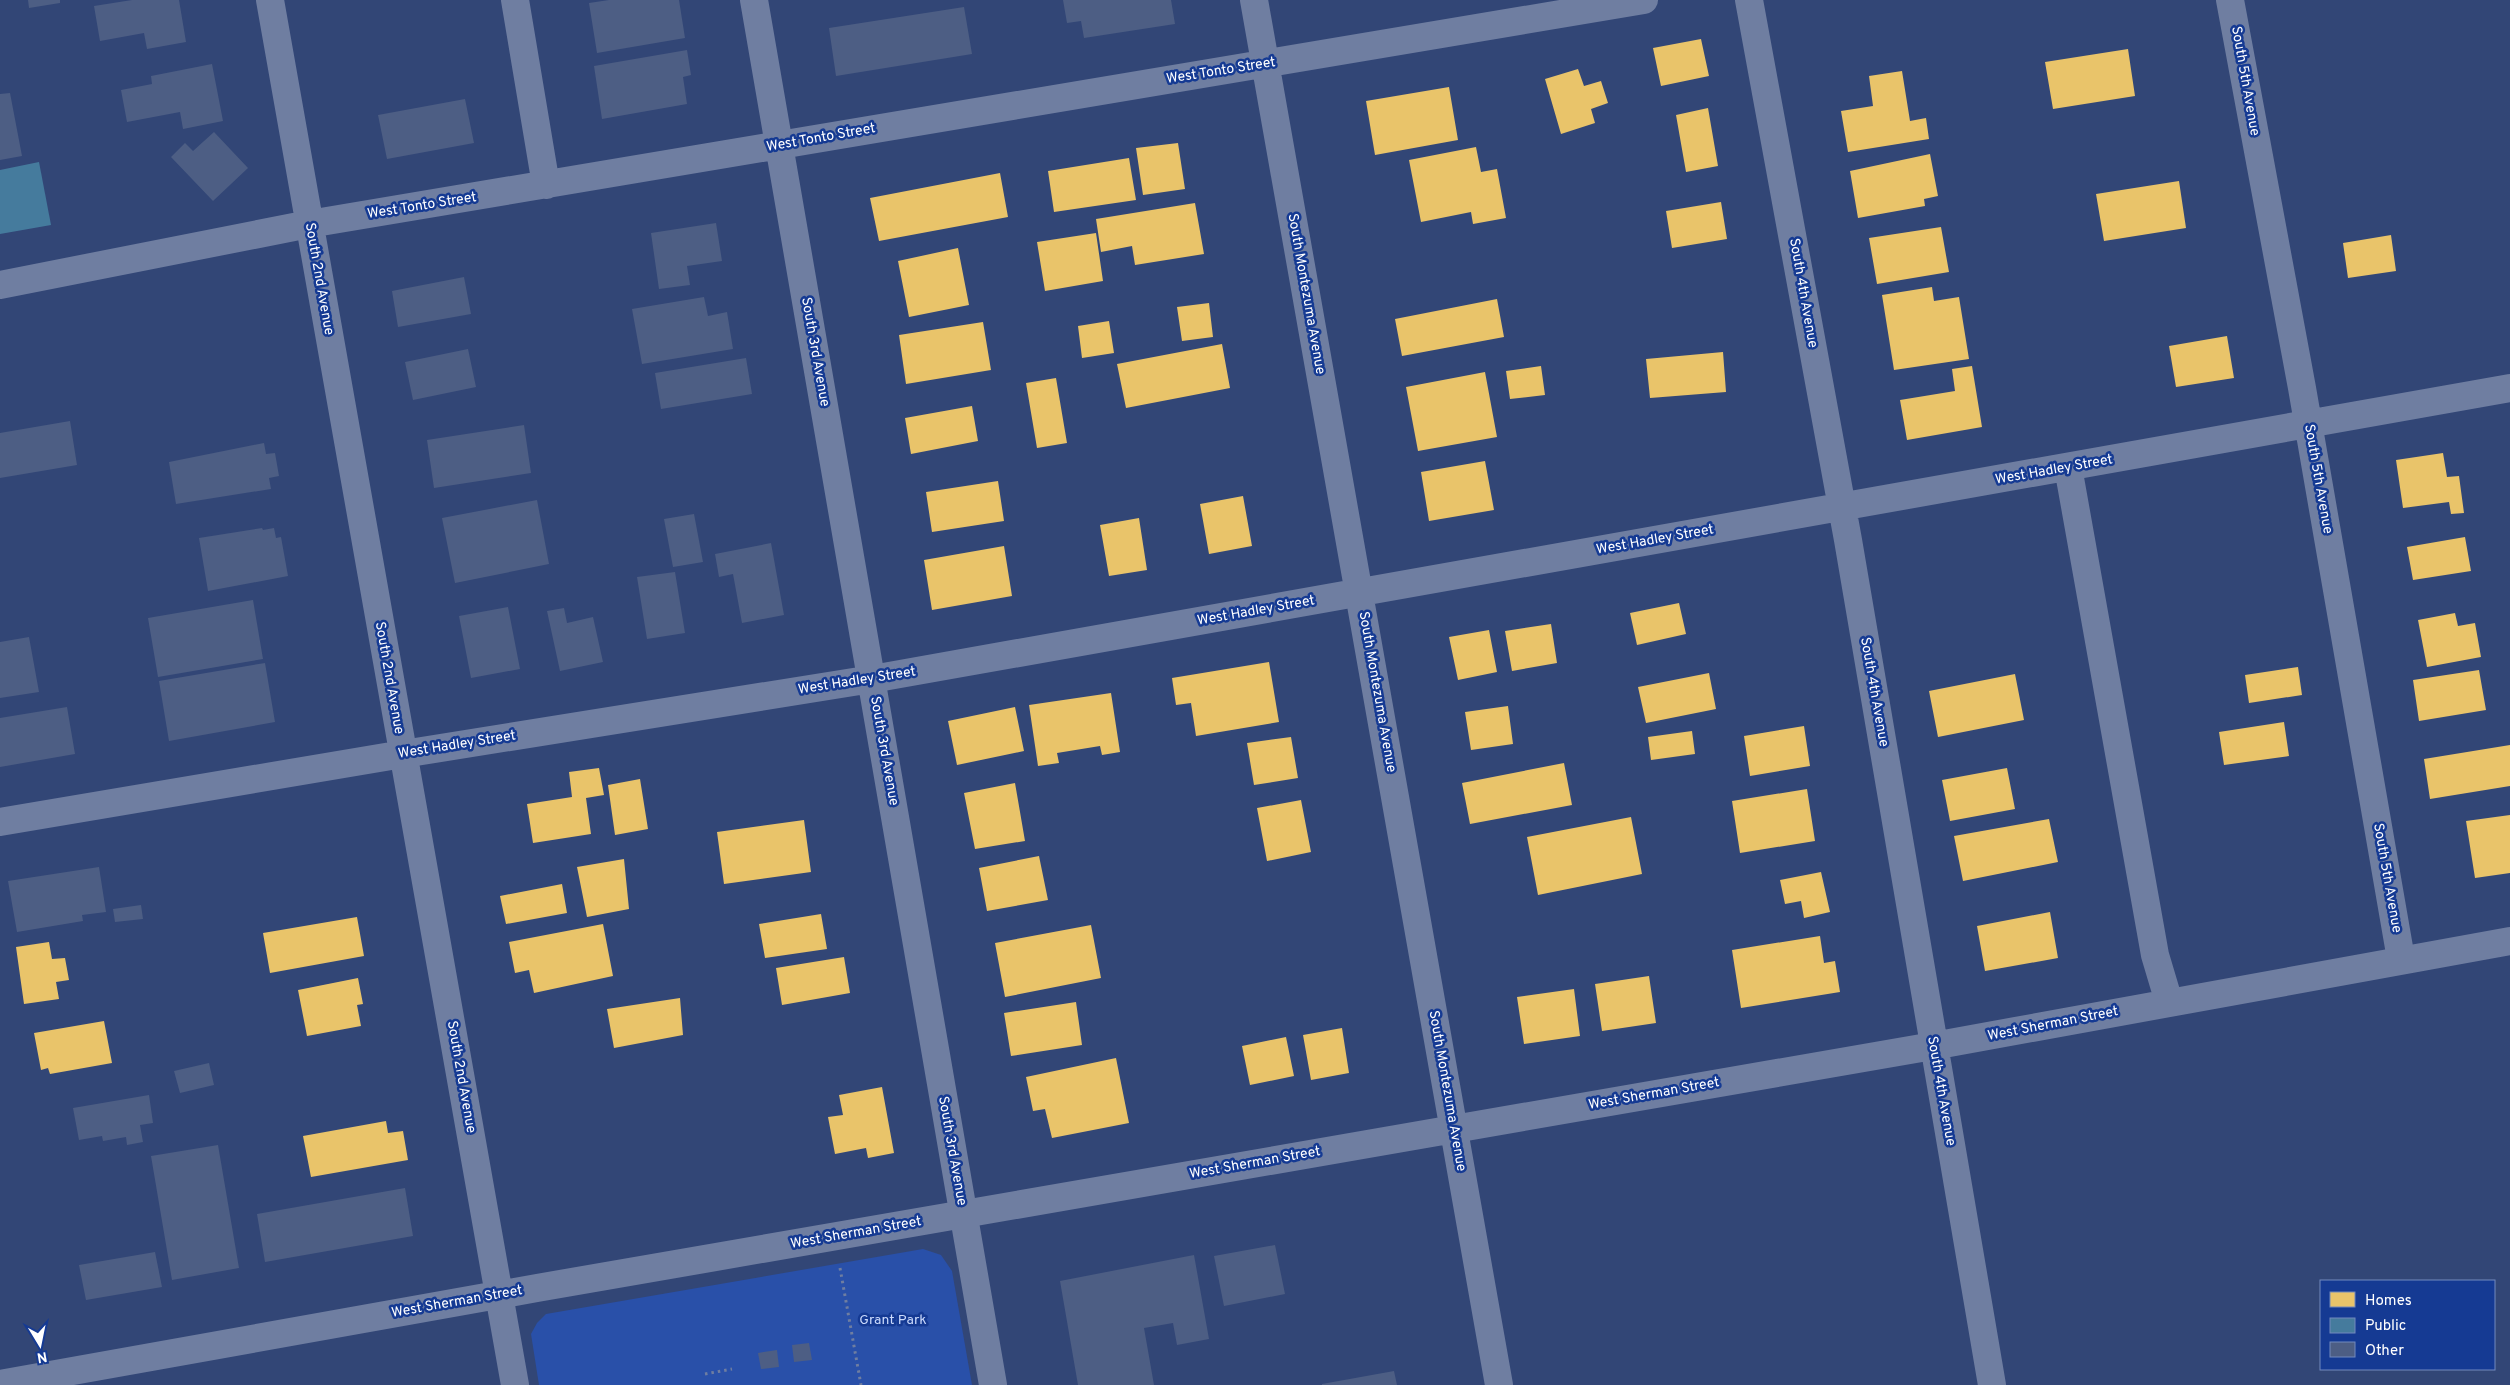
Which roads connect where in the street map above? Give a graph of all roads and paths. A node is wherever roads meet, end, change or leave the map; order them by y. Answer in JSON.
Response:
{"nodes":[{"id":1,"x":270,"y":0,"type":"edge"},
{"id":2,"x":515,"y":0,"type":"edge"},
{"id":3,"x":754,"y":0,"type":"edge"},
{"id":4,"x":1254,"y":0,"type":"edge"},
{"id":5,"x":1644,"y":0,"type":"edge"},
{"id":6,"x":1749,"y":0,"type":"edge"},
{"id":7,"x":2230,"y":0,"type":"edge"},
{"id":8,"x":1266,"y":63,"type":"junction"},
{"id":9,"x":779,"y":145,"type":"junction"},
{"id":10,"x":546,"y":185,"type":"junction"},
{"id":11,"x":309,"y":224,"type":"junction"},
{"id":12,"x":0,"y":285,"type":"edge"},
{"id":13,"x":2510,"y":388,"type":"edge"},
{"id":14,"x":2308,"y":425,"type":"junction"},
{"id":15,"x":2068,"y":467,"type":"junction"},
{"id":16,"x":1842,"y":507,"type":"junction"},
{"id":17,"x":1360,"y":593,"type":"junction"},
{"id":18,"x":872,"y":679,"type":"junction"},
{"id":19,"x":403,"y":754,"type":"junction"},
{"id":20,"x":0,"y":822,"type":"edge"},
{"id":21,"x":2510,"y":941,"type":"edge"},
{"id":22,"x":2401,"y":959,"type":"junction"},
{"id":23,"x":2169,"y":1002,"type":"junction"},
{"id":24,"x":1933,"y":1046,"type":"junction"},
{"id":25,"x":1454,"y":1128,"type":"junction"},
{"id":26,"x":962,"y":1215,"type":"junction"},
{"id":27,"x":840,"y":1268,"type":"dead end"},
{"id":28,"x":500,"y":1294,"type":"junction"},
{"id":29,"x":732,"y":1369,"type":"dead end"},
{"id":30,"x":706,"y":1374,"type":"dead end"},
{"id":31,"x":0,"y":1384,"type":"edge"},
{"id":32,"x":515,"y":1385,"type":"edge"},
{"id":33,"x":861,"y":1385,"type":"edge"},
{"id":34,"x":993,"y":1385,"type":"edge"},
{"id":35,"x":1499,"y":1385,"type":"edge"},
{"id":36,"x":1992,"y":1385,"type":"edge"}],
"edges":[{"from":1,"to":11,"type":"street","name":"South 2nd Avenue"},
{"from":2,"to":10,"type":"street"},
{"from":3,"to":9,"type":"street","name":"South 3rd Avenue"},
{"from":4,"to":8,"type":"street","name":"South Montezuma Avenue"},
{"from":5,"to":8,"type":"street","name":"West Tonto Street"},
{"from":6,"to":16,"type":"street","name":"South 4th Avenue"},
{"from":7,"to":14,"type":"street","name":"South 5th Avenue"},
{"from":8,"to":9,"type":"street","name":"West Tonto Street"},
{"from":8,"to":17,"type":"street","name":"South Montezuma Avenue"},
{"from":9,"to":10,"type":"street","name":"West Tonto Street"},
{"from":9,"to":18,"type":"street","name":"South 3rd Avenue"},
{"from":10,"to":11,"type":"street","name":"West Tonto Street"},
{"from":11,"to":12,"type":"street","name":"West Tonto Street"},
{"from":11,"to":19,"type":"street","name":"South 2nd Avenue"},
{"from":13,"to":14,"type":"street","name":"West Hadley Street"},
{"from":14,"to":15,"type":"street","name":"West Hadley Street"},
{"from":14,"to":22,"type":"street","name":"South 5th Avenue"},
{"from":15,"to":16,"type":"street","name":"West Hadley Street"},
{"from":15,"to":23,"type":"street"},
{"from":16,"to":17,"type":"street","name":"West Hadley Street"},
{"from":16,"to":24,"type":"street","name":"South 4th Avenue"},
{"from":17,"to":18,"type":"street","name":"West Hadley Street"},
{"from":17,"to":25,"type":"street","name":"South Montezuma Avenue"},
{"from":18,"to":19,"type":"street","name":"West Hadley Street"},
{"from":18,"to":26,"type":"street","name":"South 3rd Avenue"},
{"from":19,"to":20,"type":"street","name":"West Hadley Street"},
{"from":19,"to":28,"type":"street","name":"South 2nd Avenue"},
{"from":21,"to":22,"type":"street","name":"West Sherman Street"},
{"from":22,"to":23,"type":"street","name":"West Sherman Street"},
{"from":23,"to":24,"type":"street","name":"West Sherman Street"},
{"from":24,"to":25,"type":"street","name":"West Sherman Street"},
{"from":24,"to":36,"type":"street","name":"South 4th Avenue"},
{"from":25,"to":26,"type":"street","name":"West Sherman Street"},
{"from":25,"to":35,"type":"street","name":"South Montezuma Avenue"},
{"from":26,"to":28,"type":"street","name":"West Sherman Street"},
{"from":26,"to":34,"type":"street","name":"South 3rd Avenue"},
{"from":27,"to":33,"type":"path"},
{"from":28,"to":31,"type":"street","name":"West Sherman Street"},
{"from":28,"to":32,"type":"street","name":"South 2nd Avenue"},
{"from":29,"to":30,"type":"path"}]}
